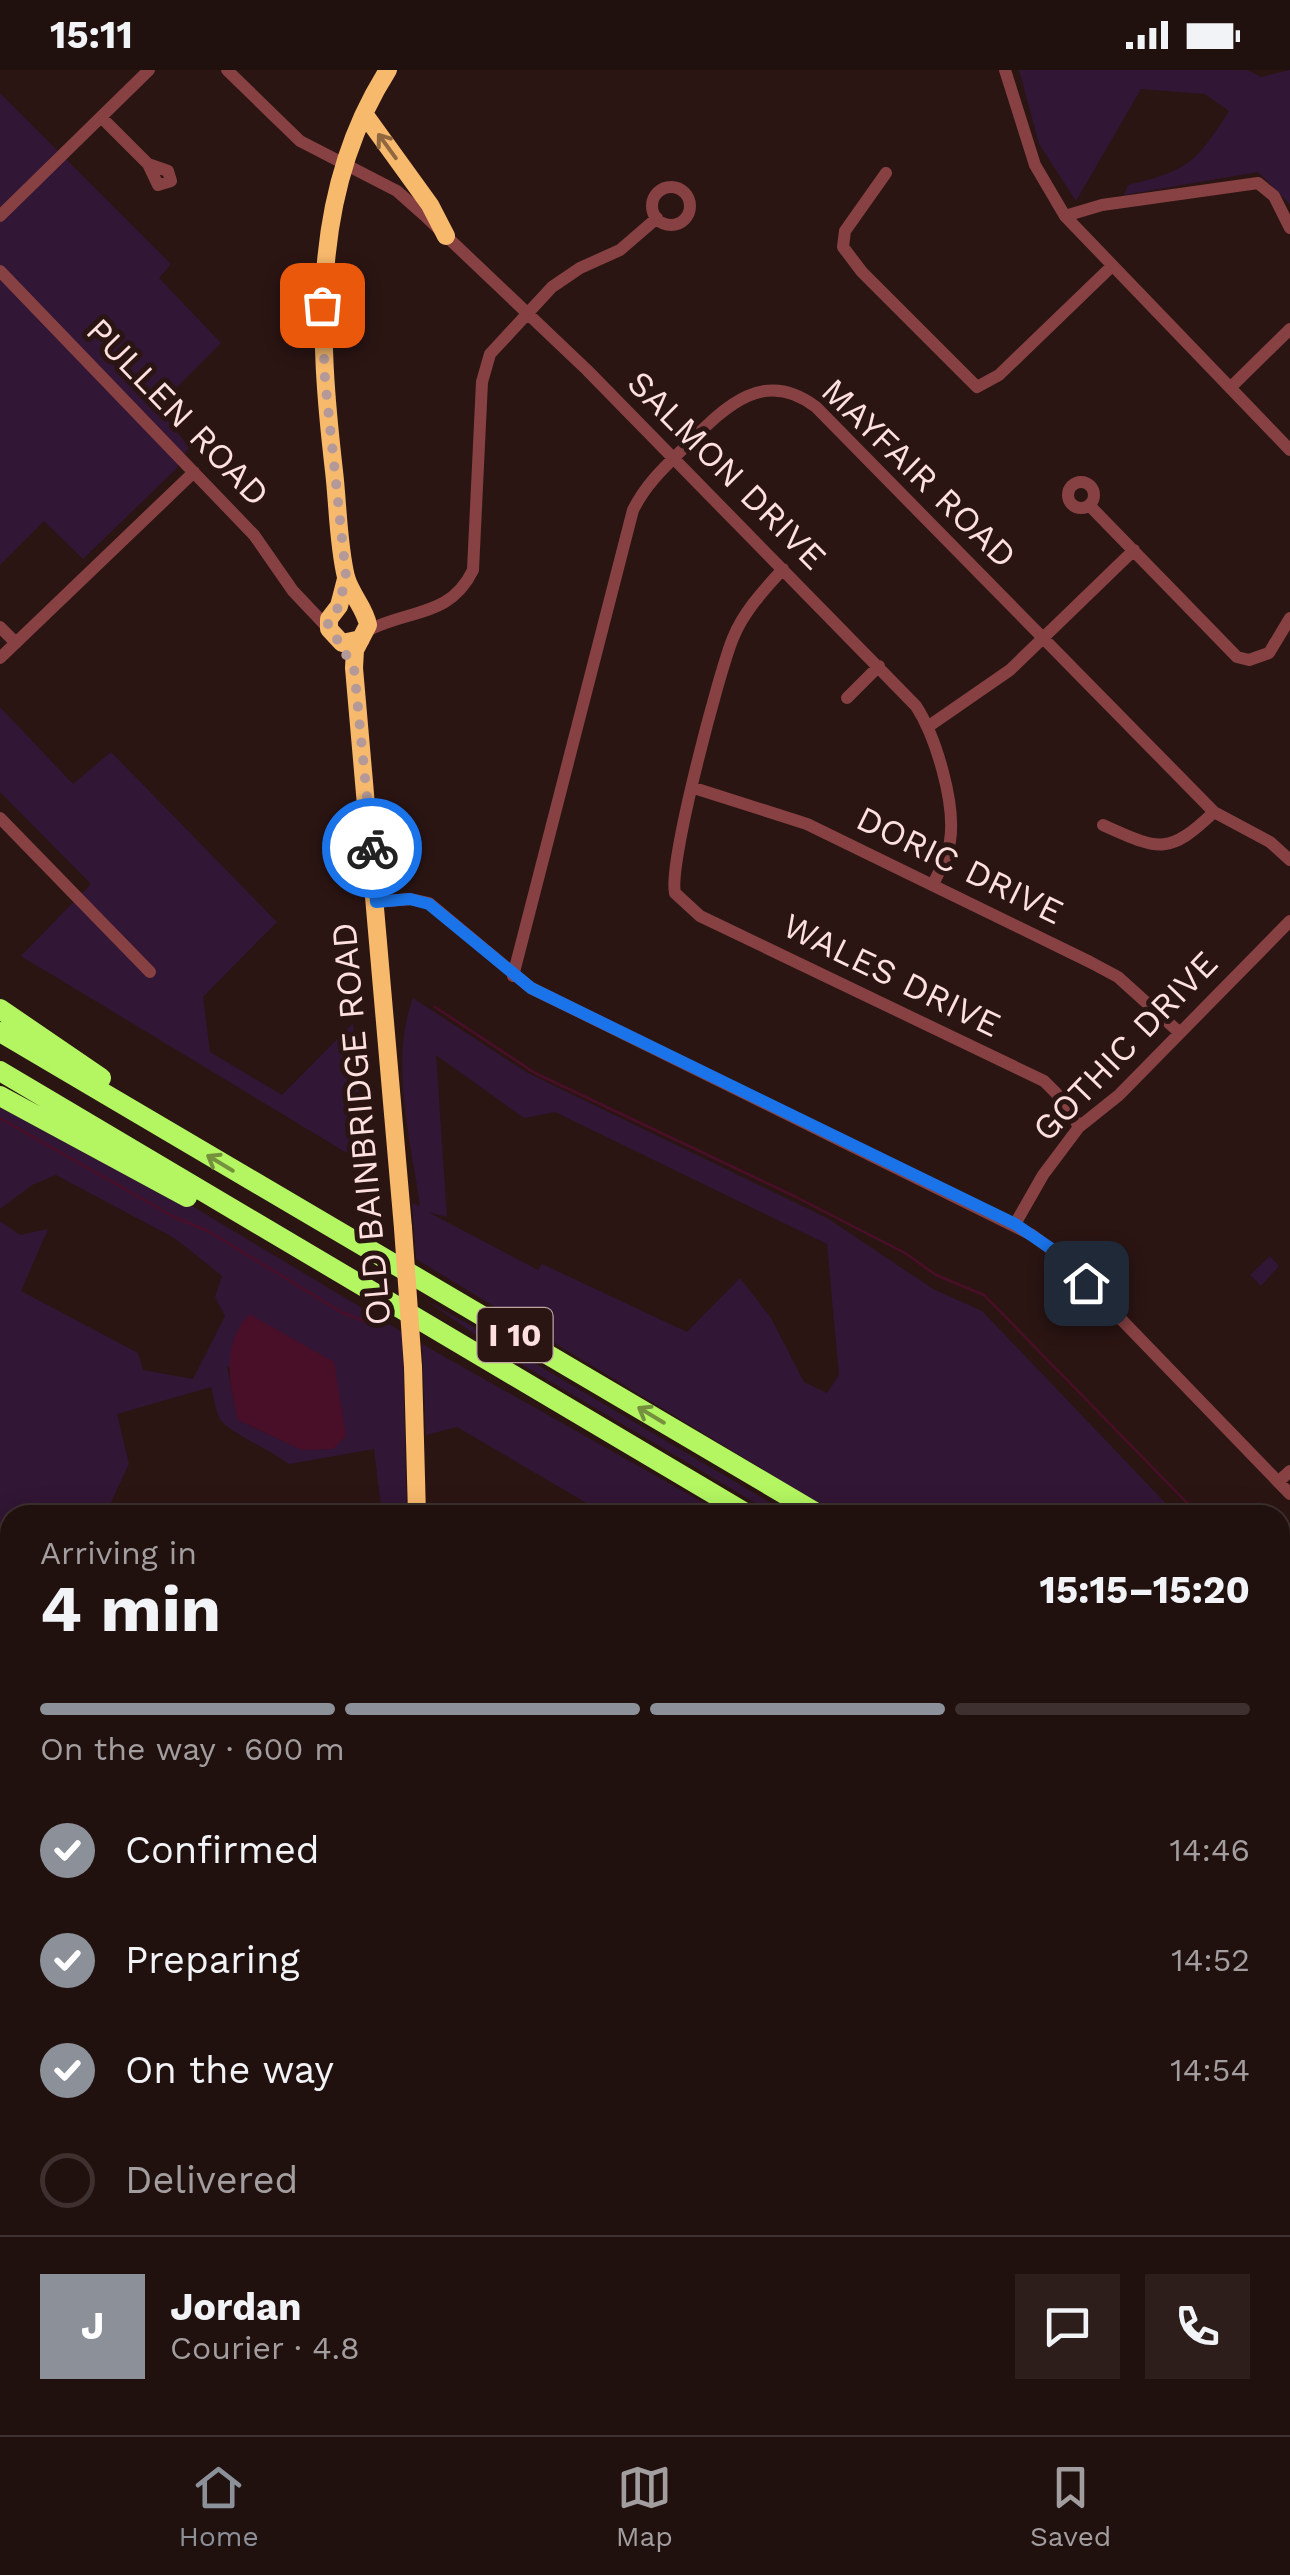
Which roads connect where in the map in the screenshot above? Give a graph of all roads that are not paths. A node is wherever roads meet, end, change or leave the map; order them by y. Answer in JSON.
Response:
{"nodes":[{"id":1,"x":149,"y":70,"type":"edge"},
{"id":2,"x":227,"y":70,"type":"edge"},
{"id":3,"x":388,"y":70,"type":"edge"},
{"id":4,"x":1005,"y":70,"type":"edge"},
{"id":5,"x":365,"y":115,"type":"junction"},
{"id":6,"x":101,"y":117,"type":"junction"},
{"id":7,"x":148,"y":164,"type":"dead end"},
{"id":8,"x":344,"y":164,"type":"junction"},
{"id":9,"x":886,"y":172,"type":"dead end"},
{"id":10,"x":0,"y":216,"type":"edge"},
{"id":11,"x":1065,"y":216,"type":"junction"},
{"id":12,"x":657,"y":218,"type":"dead end"},
{"id":13,"x":1290,"y":228,"type":"edge"},
{"id":14,"x":446,"y":236,"type":"junction"},
{"id":15,"x":1110,"y":267,"type":"junction"},
{"id":16,"x":0,"y":272,"type":"edge"},
{"id":17,"x":526,"y":312,"type":"junction"},
{"id":18,"x":1290,"y":329,"type":"edge"},
{"id":19,"x":1230,"y":388,"type":"junction"},
{"id":20,"x":1290,"y":450,"type":"edge"},
{"id":21,"x":674,"y":458,"type":"junction"},
{"id":22,"x":194,"y":472,"type":"junction"},
{"id":23,"x":1089,"y":505,"type":"dead end"},
{"id":24,"x":1134,"y":550,"type":"junction"},
{"id":25,"x":782,"y":569,"type":"junction"},
{"id":26,"x":1290,"y":618,"type":"edge"},
{"id":27,"x":349,"y":622,"type":"junction"},
{"id":28,"x":0,"y":626,"type":"edge"},
{"id":29,"x":1043,"y":638,"type":"junction"},
{"id":30,"x":16,"y":643,"type":"junction"},
{"id":31,"x":0,"y":658,"type":"edge"},
{"id":32,"x":879,"y":666,"type":"junction"},
{"id":33,"x":847,"y":698,"type":"dead end"},
{"id":34,"x":929,"y":726,"type":"junction"},
{"id":35,"x":694,"y":788,"type":"junction"},
{"id":36,"x":1214,"y":812,"type":"junction"},
{"id":37,"x":0,"y":818,"type":"edge"},
{"id":38,"x":1103,"y":825,"type":"dead end"},
{"id":39,"x":1290,"y":860,"type":"edge"},
{"id":40,"x":933,"y":884,"type":"junction"},
{"id":41,"x":376,"y":902,"type":"junction"},
{"id":42,"x":1290,"y":921,"type":"edge"},
{"id":43,"x":150,"y":972,"type":"dead end"},
{"id":44,"x":513,"y":976,"type":"junction"},
{"id":45,"x":0,"y":1009,"type":"edge"},
{"id":46,"x":0,"y":1032,"type":"edge"},
{"id":47,"x":1180,"y":1033,"type":"junction"},
{"id":48,"x":0,"y":1071,"type":"edge"},
{"id":49,"x":0,"y":1096,"type":"edge"},
{"id":50,"x":147,"y":1119,"type":"junction"},
{"id":51,"x":1079,"y":1127,"type":"junction"},
{"id":52,"x":1015,"y":1224,"type":"junction"},
{"id":53,"x":334,"y":1273,"type":"junction"},
{"id":54,"x":1290,"y":1471,"type":"edge"},
{"id":55,"x":1278,"y":1482,"type":"junction"},
{"id":56,"x":1290,"y":1494,"type":"edge"},
{"id":57,"x":417,"y":1505,"type":"edge"},
{"id":58,"x":733,"y":1505,"type":"edge"},
{"id":59,"x":803,"y":1505,"type":"edge"}],
"edges":[{"from":1,"to":6,"type":"street"},
{"from":2,"to":8,"type":"street","name":"SALMON DRIVE"},
{"from":3,"to":5,"type":"main road","name":"OLD BAINBRIDGE ROAD"},
{"from":4,"to":11,"type":"street"},
{"from":5,"to":8,"type":"main road","name":"OLD BAINBRIDGE ROAD"},
{"from":14,"to":5,"type":"main road","one_way":true},
{"from":6,"to":7,"type":"street"},
{"from":6,"to":10,"type":"street"},
{"from":8,"to":14,"type":"street","name":"SALMON DRIVE"},
{"from":8,"to":27,"type":"main road","name":"OLD BAINBRIDGE ROAD"},
{"from":9,"to":15,"type":"street"},
{"from":11,"to":13,"type":"street"},
{"from":11,"to":15,"type":"street"},
{"from":12,"to":17,"type":"street"},
{"from":14,"to":17,"type":"street","name":"SALMON DRIVE"},
{"from":15,"to":19,"type":"street"},
{"from":16,"to":22,"type":"street","name":"PULLEN ROAD"},
{"from":17,"to":21,"type":"street","name":"SALMON DRIVE"},
{"from":17,"to":27,"type":"street"},
{"from":18,"to":19,"type":"street"},
{"from":19,"to":20,"type":"street"},
{"from":21,"to":25,"type":"street","name":"SALMON DRIVE"},
{"from":21,"to":29,"type":"street","name":"MAYFAIR ROAD"},
{"from":21,"to":44,"type":"street","name":"MAYFAIR ROAD"},
{"from":22,"to":27,"type":"street","name":"PULLEN ROAD"},
{"from":22,"to":30,"type":"street"},
{"from":23,"to":24,"type":"street"},
{"from":24,"to":26,"type":"street"},
{"from":24,"to":29,"type":"street"},
{"from":25,"to":32,"type":"street","name":"SALMON DRIVE"},
{"from":25,"to":35,"type":"street"},
{"from":27,"to":41,"type":"main road","name":"OLD BAINBRIDGE ROAD"},
{"from":28,"to":30,"type":"street"},
{"from":29,"to":34,"type":"street"},
{"from":29,"to":36,"type":"street","name":"MAYFAIR ROAD"},
{"from":30,"to":31,"type":"street"},
{"from":32,"to":33,"type":"street"},
{"from":32,"to":34,"type":"street","name":"SALMON DRIVE"},
{"from":34,"to":40,"type":"street","name":"SALMON DRIVE"},
{"from":35,"to":40,"type":"street","name":"DORIC DRIVE"},
{"from":35,"to":51,"type":"street","name":"WALES DRIVE"},
{"from":36,"to":38,"type":"street"},
{"from":36,"to":39,"type":"street","name":"MAYFAIR ROAD"},
{"from":37,"to":43,"type":"street"},
{"from":40,"to":47,"type":"street","name":"DORIC DRIVE"},
{"from":41,"to":44,"type":"street"},
{"from":41,"to":57,"type":"main road","name":"OLD BAINBRIDGE ROAD","bridge":true},
{"from":42,"to":47,"type":"street","name":"GOTHIC DRIVE"},
{"from":44,"to":52,"type":"street"},
{"from":45,"to":50,"type":"highway"},
{"from":46,"to":50,"type":"highway","number":"I 10"},
{"from":47,"to":51,"type":"street","name":"GOTHIC DRIVE"},
{"from":48,"to":53,"type":"highway","number":"I 10"},
{"from":49,"to":53,"type":"highway"},
{"from":59,"to":50,"type":"highway","number":"I 10","one_way":true},
{"from":51,"to":52,"type":"street","name":"GOTHIC DRIVE"},
{"from":52,"to":55,"type":"street"},
{"from":53,"to":58,"type":"highway","number":"I 10"},
{"from":54,"to":55,"type":"street"},
{"from":55,"to":56,"type":"street"}]}
